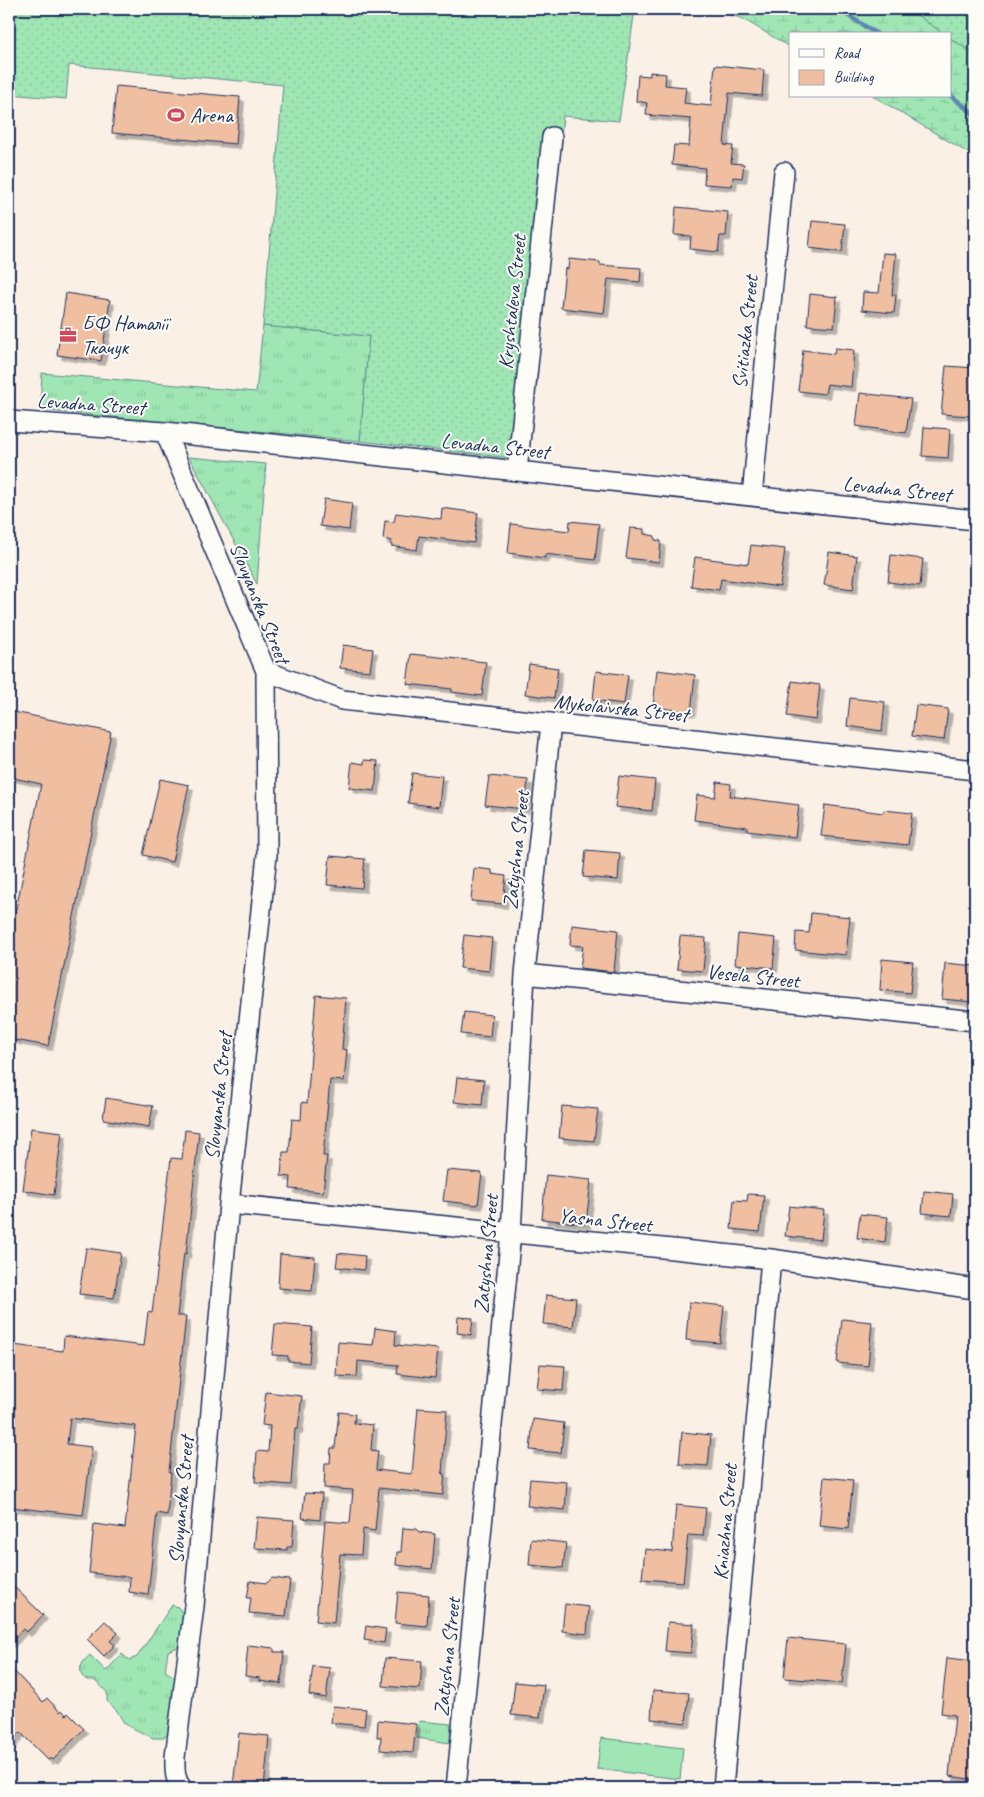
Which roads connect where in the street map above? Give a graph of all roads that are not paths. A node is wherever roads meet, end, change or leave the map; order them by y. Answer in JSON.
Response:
{"nodes":[{"id":1,"x":552,"y":137,"type":"dead end"},
{"id":2,"x":784,"y":172,"type":"dead end"},
{"id":3,"x":9,"y":421,"type":"edge"},
{"id":4,"x":165,"y":432,"type":"junction"},
{"id":5,"x":517,"y":471,"type":"junction"},
{"id":6,"x":752,"y":496,"type":"junction"},
{"id":7,"x":975,"y":520,"type":"edge"},
{"id":8,"x":266,"y":671,"type":"junction"},
{"id":9,"x":551,"y":723,"type":"junction"},
{"id":10,"x":975,"y":770,"type":"edge"},
{"id":11,"x":525,"y":974,"type":"junction"},
{"id":12,"x":975,"y":1022,"type":"edge"},
{"id":13,"x":229,"y":1204,"type":"junction"},
{"id":14,"x":511,"y":1233,"type":"junction"},
{"id":15,"x":771,"y":1259,"type":"junction"},
{"id":16,"x":975,"y":1289,"type":"edge"},
{"id":17,"x":180,"y":1786,"type":"edge"},
{"id":18,"x":456,"y":1788,"type":"edge"},
{"id":19,"x":724,"y":1788,"type":"edge"}],
"edges":[{"from":1,"to":5,"type":"street","name":"Kryshtaleva Street"},
{"from":2,"to":6,"type":"street","name":"Svitiazka Street"},
{"from":3,"to":4,"type":"street","name":"Levadna Street"},
{"from":4,"to":5,"type":"street","name":"Levadna Street"},
{"from":4,"to":8,"type":"street","name":"Slovyanska Street"},
{"from":5,"to":6,"type":"street","name":"Levadna Street"},
{"from":6,"to":7,"type":"street","name":"Levadna Street"},
{"from":8,"to":9,"type":"street","name":"Mykolaivska Street"},
{"from":8,"to":13,"type":"street","name":"Slovyanska Street"},
{"from":9,"to":10,"type":"street","name":"Mykolaivska Street"},
{"from":9,"to":11,"type":"street","name":"Zatyshna Street"},
{"from":11,"to":12,"type":"street","name":"Vesela Street"},
{"from":11,"to":14,"type":"street","name":"Zatyshna Street"},
{"from":13,"to":14,"type":"street","name":"Yasna Street"},
{"from":13,"to":17,"type":"street","name":"Slovyanska Street"},
{"from":14,"to":15,"type":"street","name":"Yasna Street"},
{"from":14,"to":18,"type":"street","name":"Zatyshna Street"},
{"from":15,"to":16,"type":"street","name":"Yasna Street"},
{"from":15,"to":19,"type":"street","name":"Kniazhna Street"}]}
